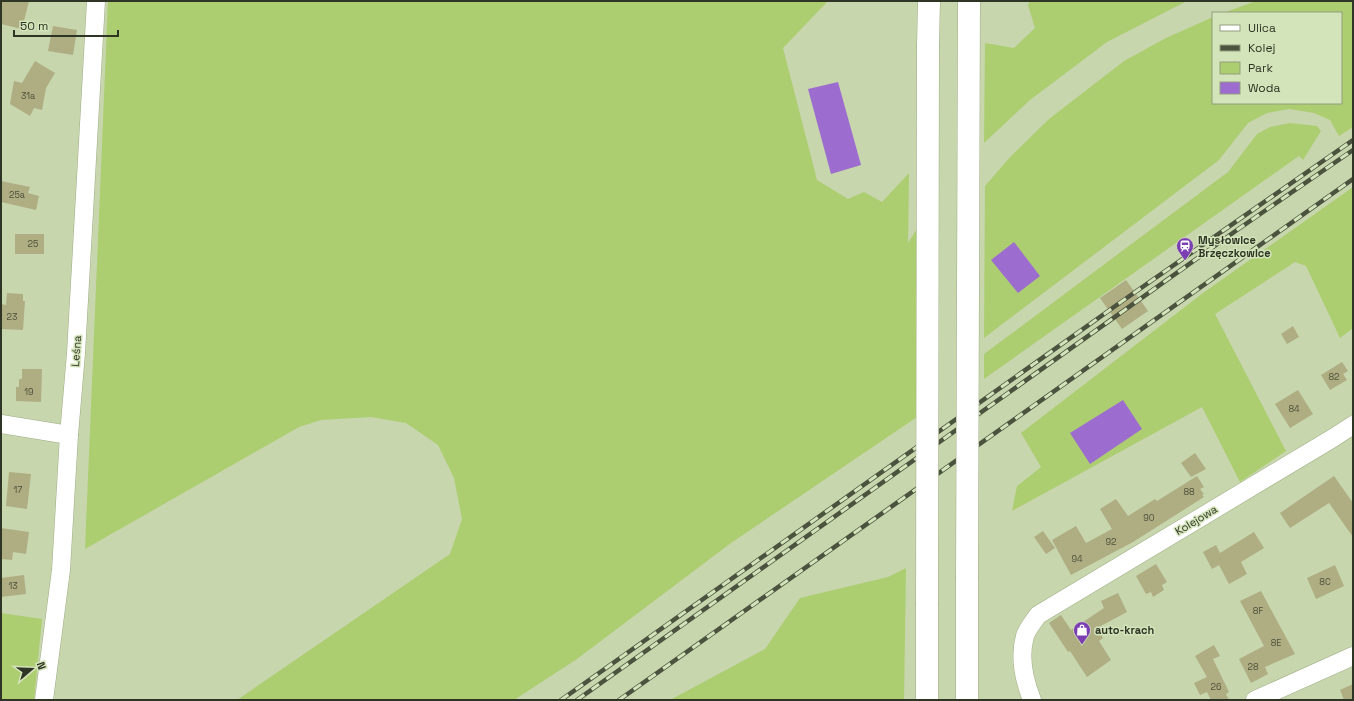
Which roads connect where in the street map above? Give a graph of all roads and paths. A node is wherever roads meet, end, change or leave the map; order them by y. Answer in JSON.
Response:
{"nodes":[{"id":1,"x":96,"y":1,"type":"edge"},
{"id":2,"x":929,"y":1,"type":"edge"},
{"id":3,"x":968,"y":1,"type":"edge"},
{"id":4,"x":1,"y":424,"type":"edge"},
{"id":5,"x":1353,"y":425,"type":"edge"},
{"id":6,"x":69,"y":435,"type":"junction"},
{"id":7,"x":1353,"y":656,"type":"edge"},
{"id":8,"x":44,"y":700,"type":"edge"},
{"id":9,"x":927,"y":700,"type":"edge"},
{"id":10,"x":967,"y":700,"type":"edge"},
{"id":11,"x":1032,"y":700,"type":"edge"},
{"id":12,"x":1255,"y":700,"type":"edge"}],
"edges":[{"from":1,"to":6,"type":"street","name":"Leśna"},
{"from":2,"to":9,"type":"highway","bridge":true},
{"from":3,"to":10,"type":"highway","bridge":true},
{"from":4,"to":6,"type":"street"},
{"from":5,"to":11,"type":"street","name":"Kolejowa"},
{"from":6,"to":8,"type":"street","name":"Leśna"},
{"from":7,"to":12,"type":"street"}]}
